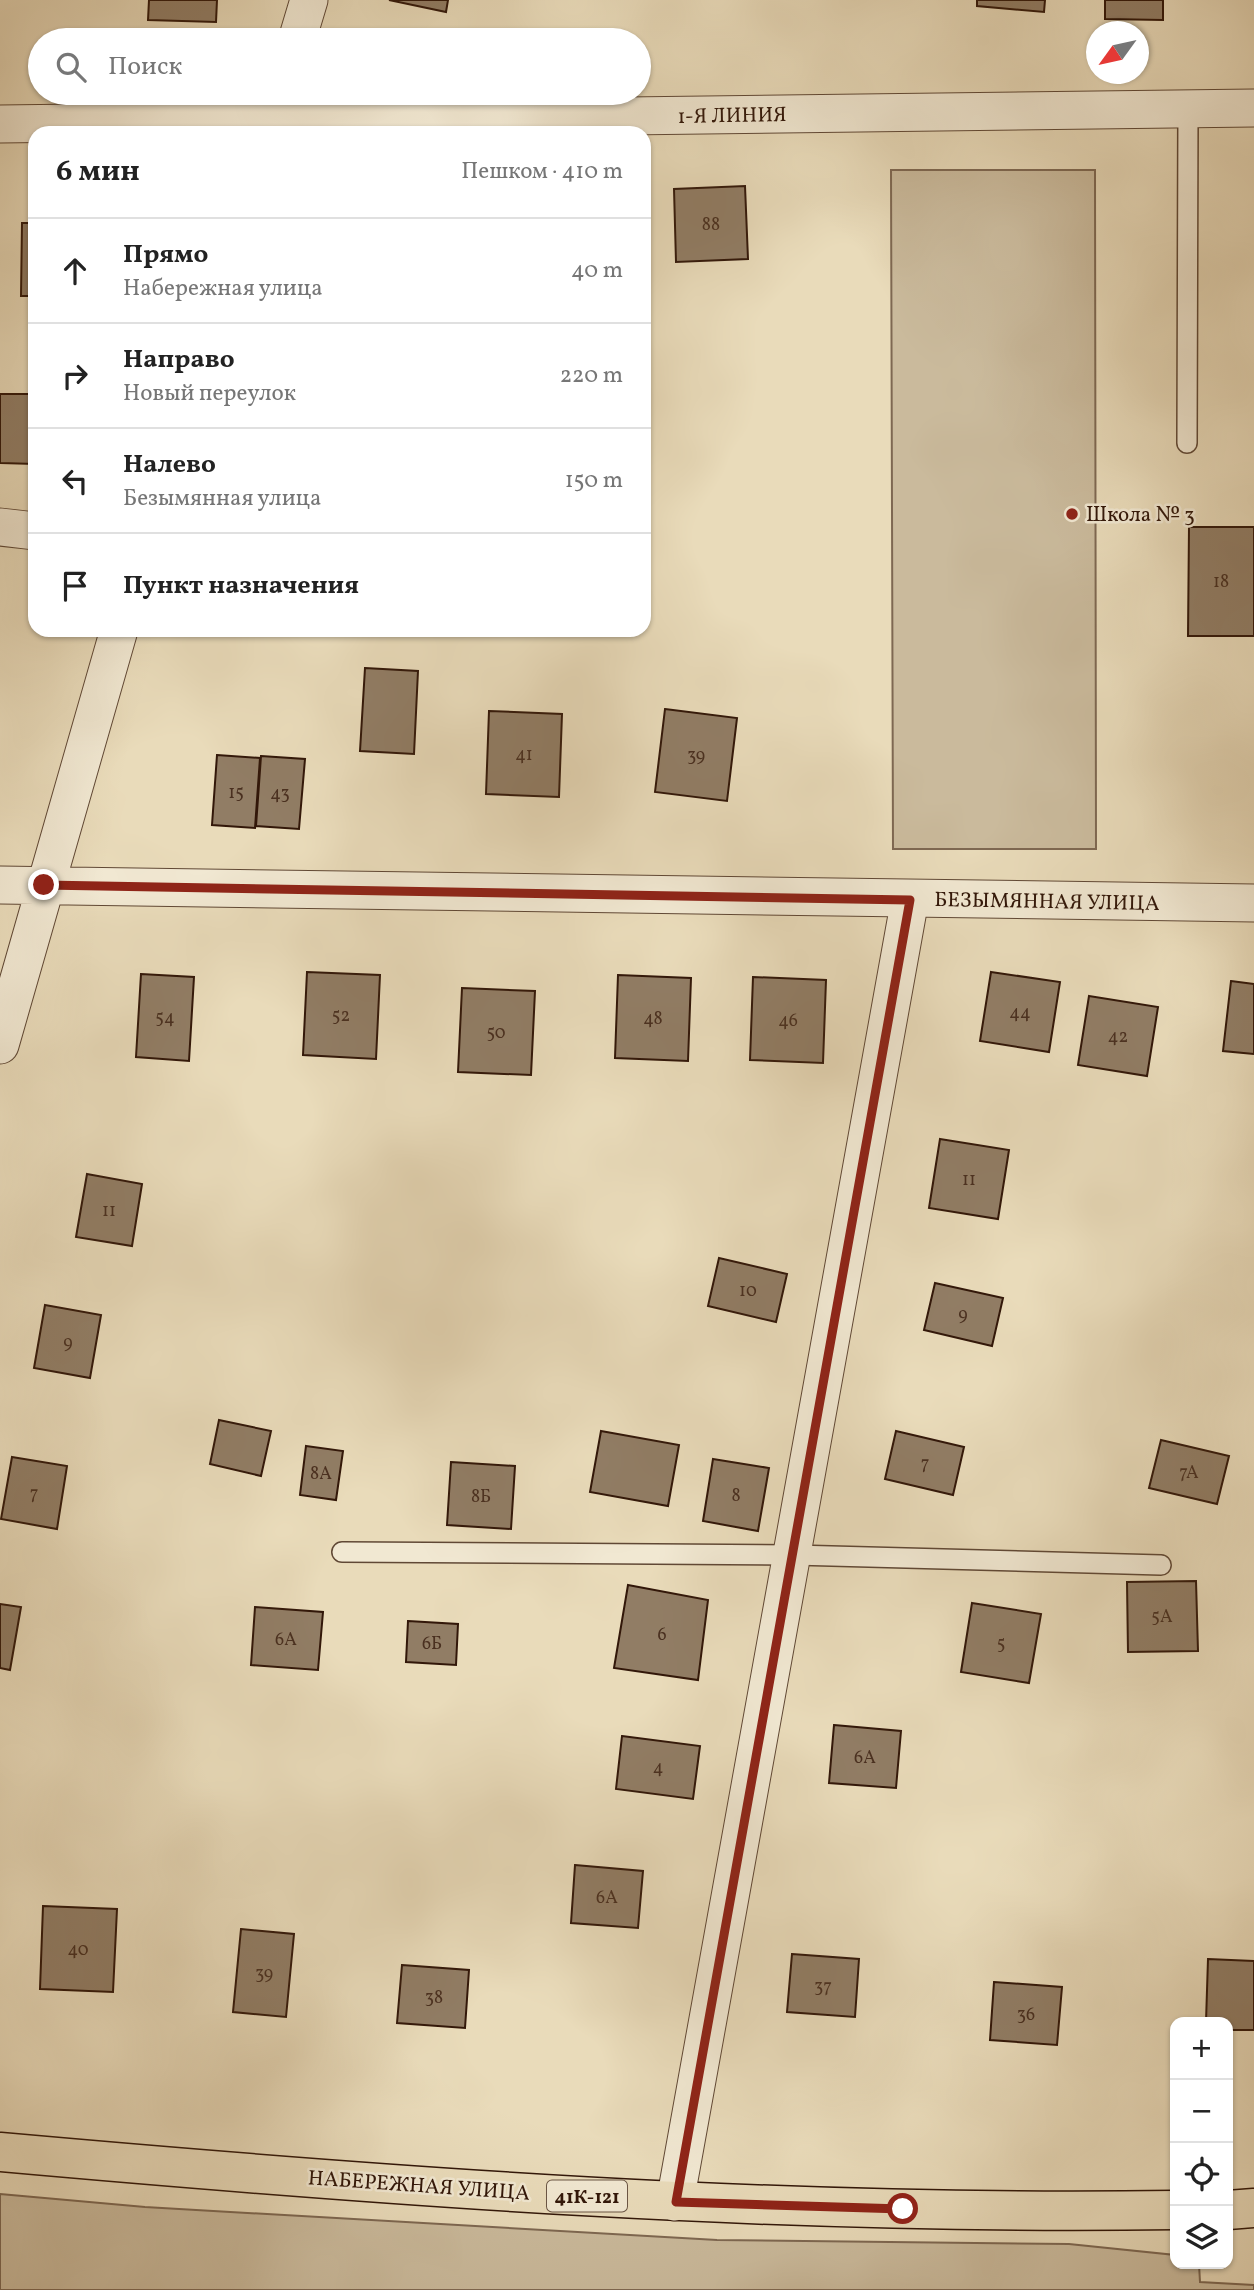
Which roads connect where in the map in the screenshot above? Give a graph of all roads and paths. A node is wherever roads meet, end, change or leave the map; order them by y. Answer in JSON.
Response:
{"nodes":[{"id":1,"x":309,"y":0,"type":"edge"},
{"id":2,"x":301,"y":28,"type":"edge"},
{"id":3,"x":1254,"y":108,"type":"edge"},
{"id":4,"x":1188,"y":109,"type":"junction"},
{"id":5,"x":274,"y":116,"type":"edge"},
{"id":6,"x":0,"y":124,"type":"edge"},
{"id":7,"x":1187,"y":443,"type":"dead end"},
{"id":8,"x":0,"y":527,"type":"edge"},
{"id":9,"x":28,"y":530,"type":"edge"},
{"id":10,"x":116,"y":637,"type":"edge"},
{"id":11,"x":44,"y":885,"type":"junction"},
{"id":12,"x":0,"y":886,"type":"edge"},
{"id":13,"x":910,"y":900,"type":"junction"},
{"id":14,"x":1254,"y":903,"type":"edge"},
{"id":15,"x":0,"y":1045,"type":"edge"},
{"id":16,"x":342,"y":1552,"type":"dead end"},
{"id":17,"x":794,"y":1555,"type":"junction"},
{"id":18,"x":1161,"y":1565,"type":"dead end"},
{"id":19,"x":0,"y":2152,"type":"edge"},
{"id":20,"x":676,"y":2202,"type":"junction"},
{"id":21,"x":1254,"y":2208,"type":"edge"},
{"id":22,"x":1170,"y":2210,"type":"edge"},
{"id":23,"x":1233,"y":2210,"type":"edge"}],
"edges":[{"from":1,"to":2,"type":"street"},
{"from":3,"to":4,"type":"street","name":"1-Я ЛИНИЯ"},
{"from":4,"to":5,"type":"street","name":"1-Я ЛИНИЯ"},
{"from":4,"to":7,"type":"lane"},
{"from":5,"to":6,"type":"street","name":"1-Я ЛИНИЯ"},
{"from":8,"to":9,"type":"street"},
{"from":10,"to":11,"type":"street"},
{"from":11,"to":12,"type":"street","name":"БЕЗЫМЯННАЯ УЛИЦА"},
{"from":11,"to":13,"type":"street","name":"БЕЗЫМЯННАЯ УЛИЦА"},
{"from":11,"to":15,"type":"street"},
{"from":13,"to":14,"type":"street","name":"БЕЗЫМЯННАЯ УЛИЦА"},
{"from":13,"to":17,"type":"street"},
{"from":16,"to":17,"type":"lane"},
{"from":17,"to":18,"type":"lane"},
{"from":17,"to":20,"type":"street"},
{"from":19,"to":20,"type":"main road","name":"НАБЕРЕЖНАЯ УЛИЦА","number":"41К-121"},
{"from":20,"to":22,"type":"main road","name":"НАБЕРЕЖНАЯ УЛИЦА","number":"41К-121"},
{"from":21,"to":23,"type":"main road"}]}
